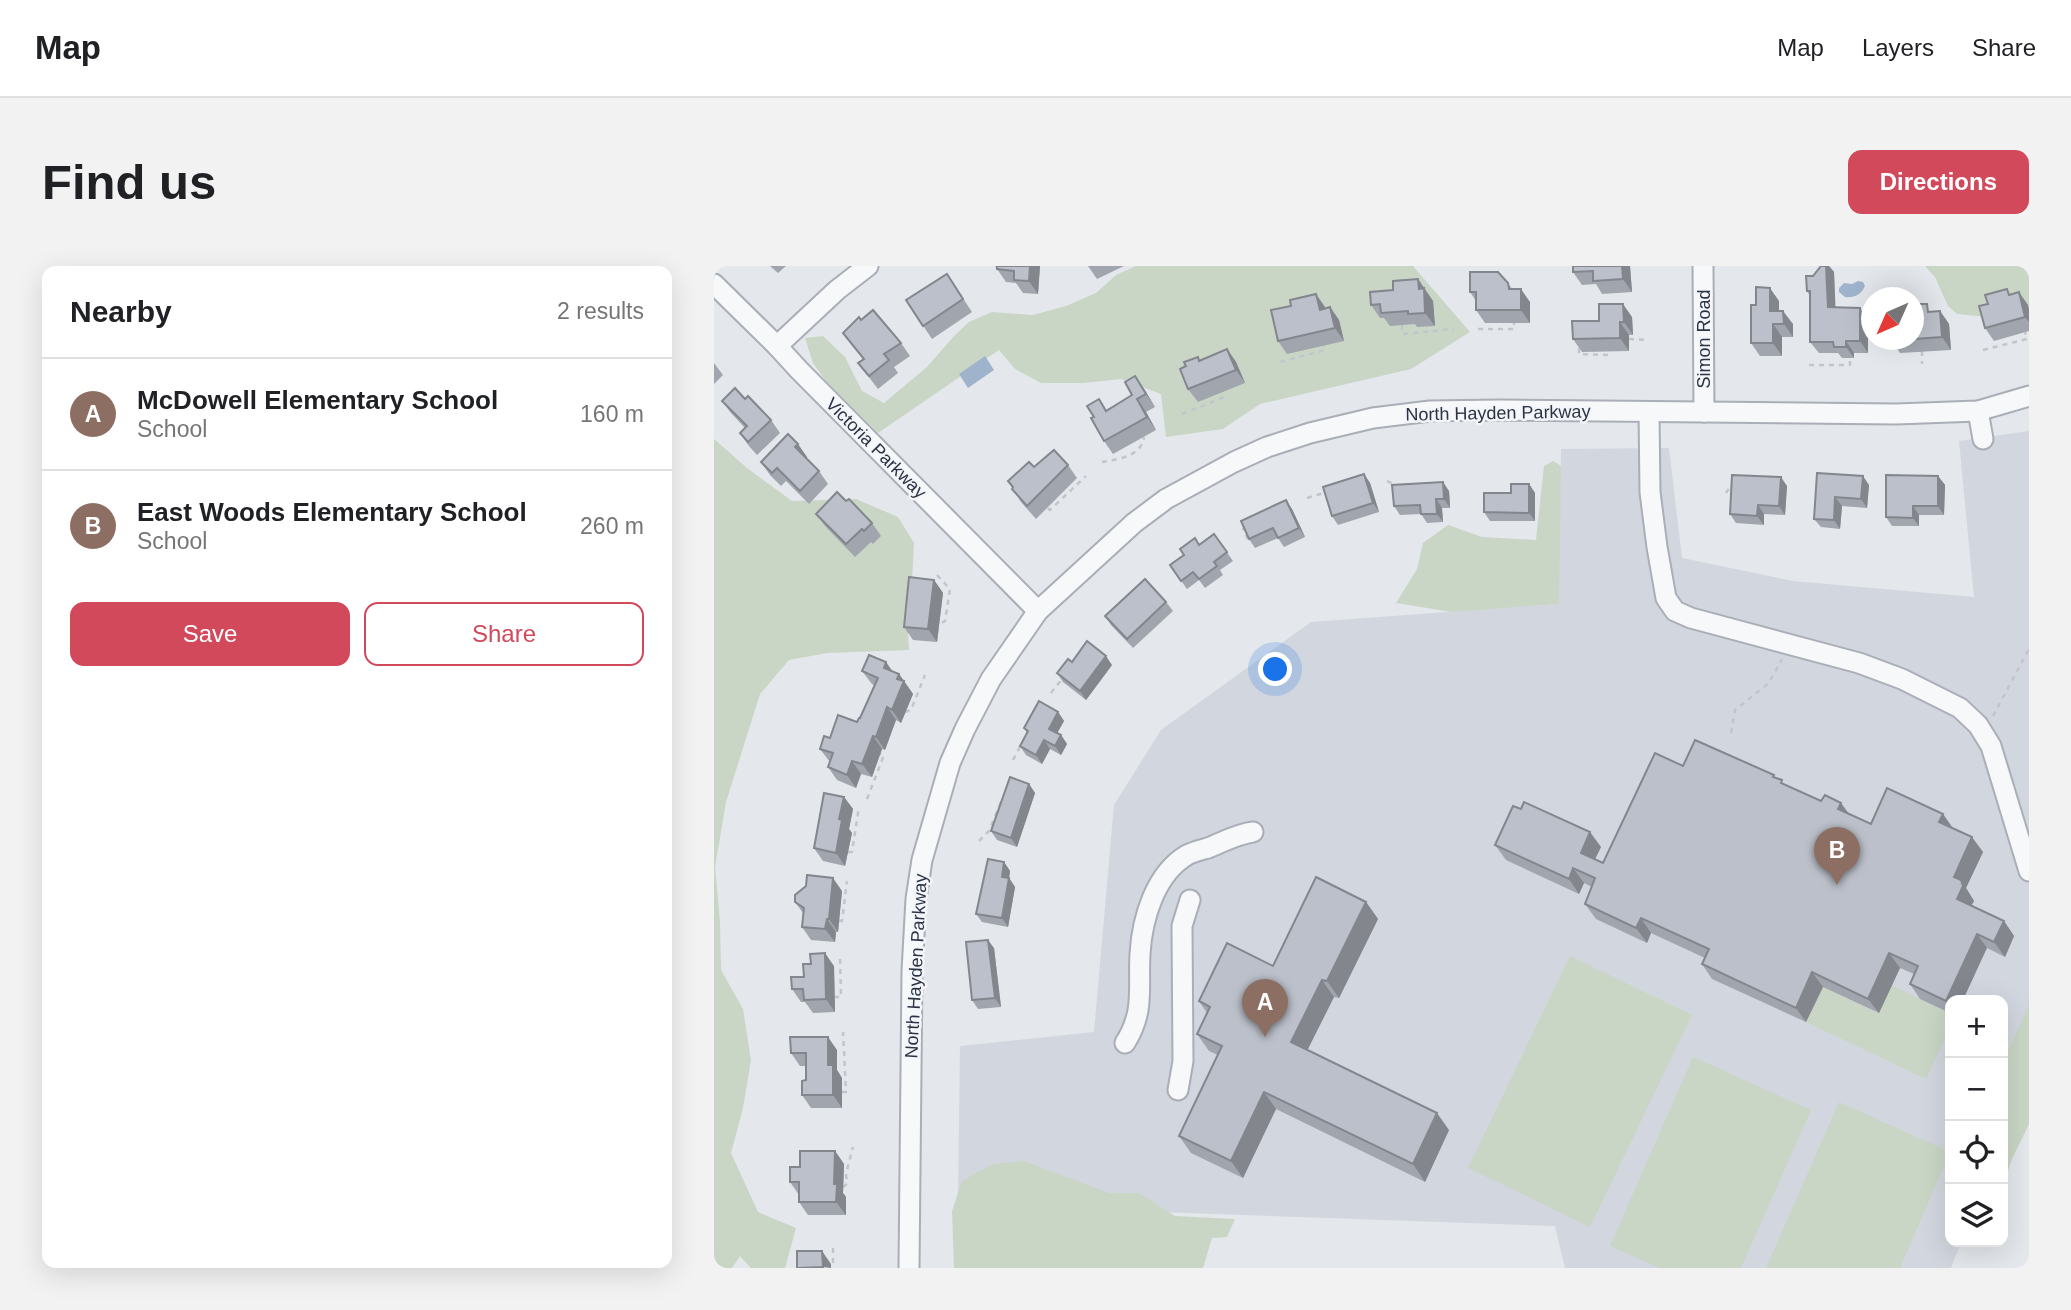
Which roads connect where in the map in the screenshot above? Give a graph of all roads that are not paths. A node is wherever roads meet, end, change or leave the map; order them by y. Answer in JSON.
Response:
{"nodes":[{"id":1,"x":868,"y":266,"type":"edge"},
{"id":2,"x":1703,"y":266,"type":"edge"},
{"id":3,"x":714,"y":284,"type":"edge"},
{"id":4,"x":777,"y":346,"type":"junction"},
{"id":5,"x":2029,"y":396,"type":"edge"},
{"id":6,"x":1978,"y":411,"type":"junction"},
{"id":7,"x":1649,"y":412,"type":"junction"},
{"id":8,"x":1704,"y":412,"type":"junction"},
{"id":9,"x":1983,"y":439,"type":"dead end"},
{"id":10,"x":1038,"y":611,"type":"junction"},
{"id":11,"x":1253,"y":832,"type":"dead end"},
{"id":12,"x":2029,"y":871,"type":"edge"},
{"id":13,"x":1190,"y":900,"type":"dead end"},
{"id":14,"x":1125,"y":1043,"type":"dead end"},
{"id":15,"x":1178,"y":1090,"type":"dead end"},
{"id":16,"x":909,"y":1268,"type":"edge"}],
"edges":[{"from":1,"to":4,"type":"street"},
{"from":2,"to":8,"type":"street","name":"Simon Road"},
{"from":3,"to":4,"type":"street","name":"Victoria Parkway"},
{"from":4,"to":10,"type":"street","name":"Victoria Parkway"},
{"from":5,"to":6,"type":"street","name":"North Hayden Parkway"},
{"from":6,"to":8,"type":"street","name":"North Hayden Parkway"},
{"from":6,"to":9,"type":"street"},
{"from":7,"to":8,"type":"street","name":"North Hayden Parkway"},
{"from":7,"to":10,"type":"street","name":"North Hayden Parkway"},
{"from":7,"to":12,"type":"street"},
{"from":10,"to":16,"type":"street","name":"North Hayden Parkway"},
{"from":11,"to":14,"type":"street"},
{"from":13,"to":15,"type":"street"}]}
